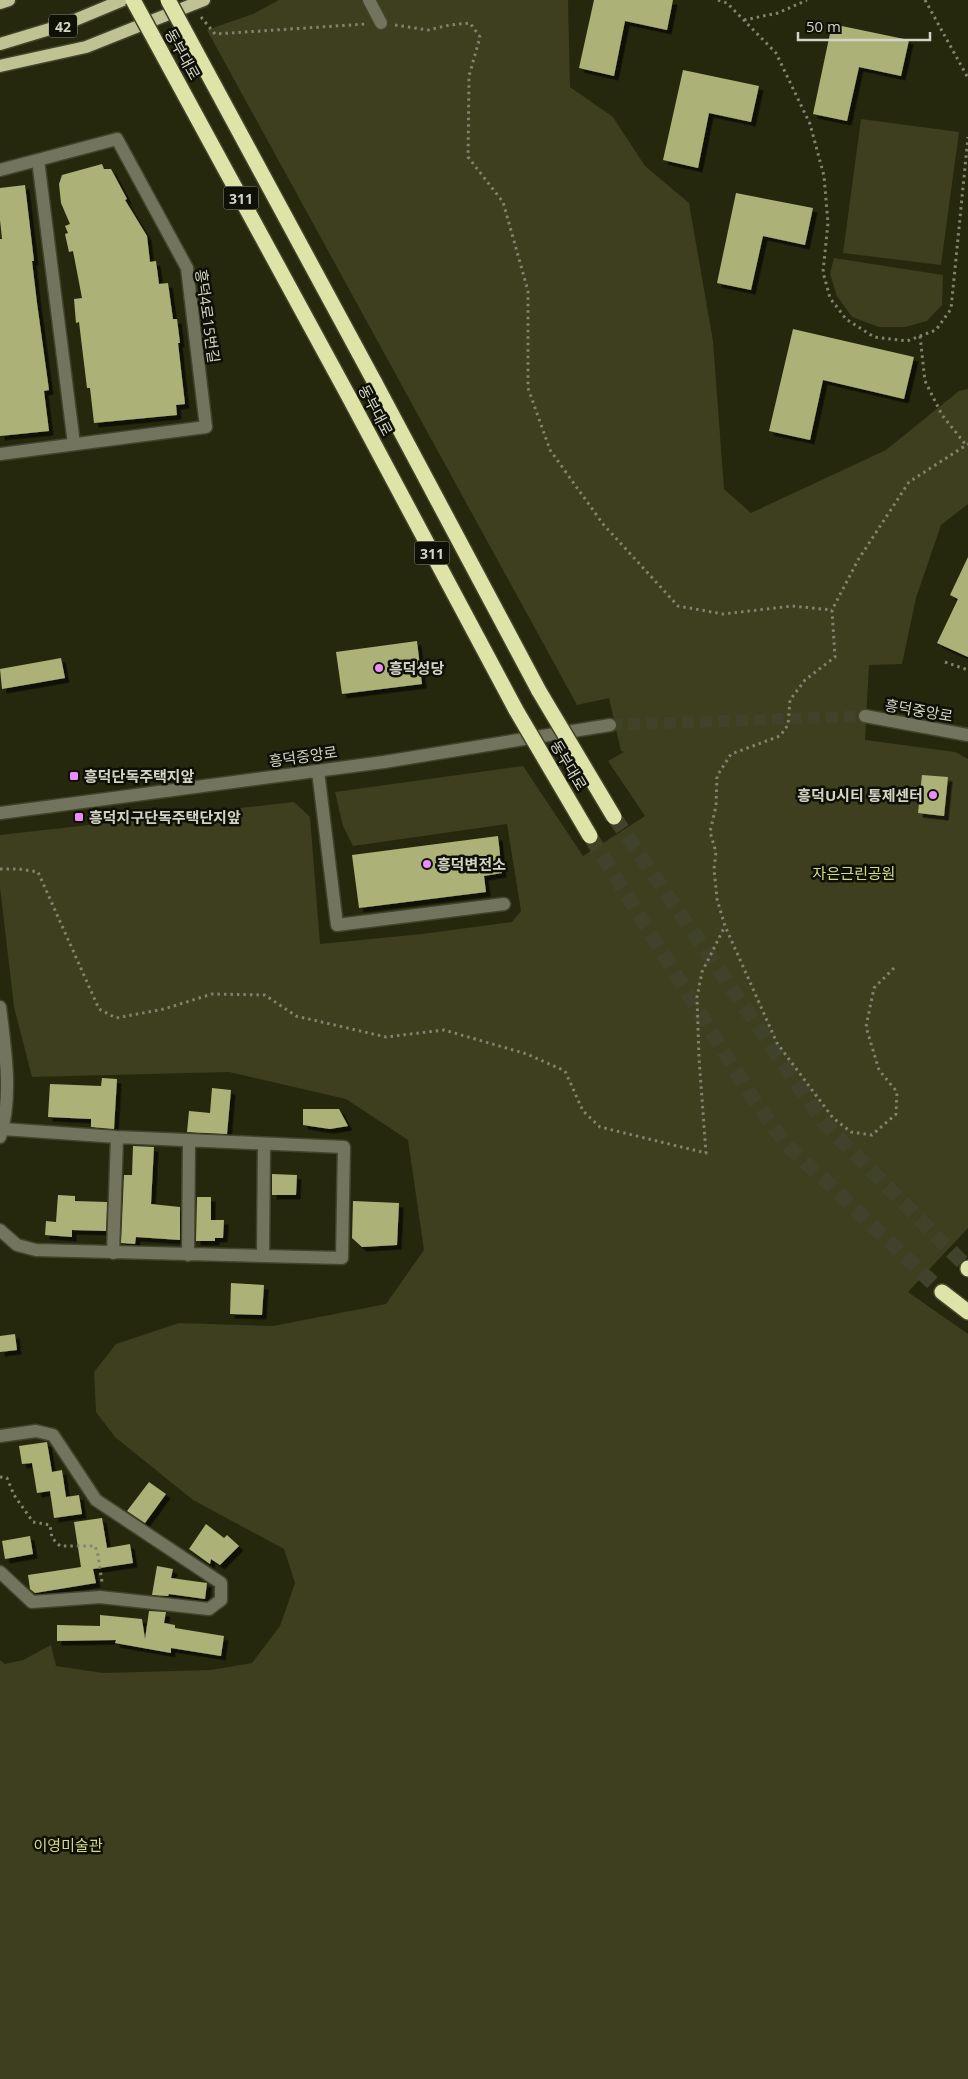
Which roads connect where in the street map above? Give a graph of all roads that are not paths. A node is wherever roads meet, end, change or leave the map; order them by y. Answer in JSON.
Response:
{"nodes":[{"id":1,"x":9,"y":0,"type":"edge"},
{"id":2,"x":123,"y":0,"type":"edge"},
{"id":3,"x":133,"y":0,"type":"edge"},
{"id":4,"x":168,"y":0,"type":"edge"},
{"id":5,"x":204,"y":0,"type":"edge"},
{"id":6,"x":369,"y":0,"type":"edge"},
{"id":7,"x":0,"y":3,"type":"edge"},
{"id":8,"x":381,"y":23,"type":"road end"},
{"id":9,"x":0,"y":44,"type":"edge"},
{"id":10,"x":0,"y":66,"type":"edge"},
{"id":11,"x":38,"y":160,"type":"junction"},
{"id":12,"x":0,"y":170,"type":"edge"},
{"id":13,"x":74,"y":444,"type":"junction"},
{"id":14,"x":0,"y":454,"type":"edge"},
{"id":15,"x":865,"y":716,"type":"tunnel mouth"},
{"id":16,"x":610,"y":725,"type":"tunnel mouth"},
{"id":17,"x":968,"y":735,"type":"edge"},
{"id":18,"x":318,"y":771,"type":"junction"},
{"id":19,"x":0,"y":813,"type":"edge"},
{"id":20,"x":614,"y":817,"type":"tunnel mouth"},
{"id":21,"x":590,"y":836,"type":"tunnel mouth"},
{"id":22,"x":504,"y":904,"type":"dead end"},
{"id":23,"x":0,"y":1007,"type":"edge"},
{"id":24,"x":2,"y":1043,"type":"edge"},
{"id":25,"x":1,"y":1133,"type":"edge"},
{"id":26,"x":117,"y":1137,"type":"junction"},
{"id":27,"x":189,"y":1140,"type":"junction"},
{"id":28,"x":264,"y":1144,"type":"junction"},
{"id":29,"x":0,"y":1230,"type":"edge"},
{"id":30,"x":113,"y":1253,"type":"junction"},
{"id":31,"x":188,"y":1255,"type":"junction"},
{"id":32,"x":263,"y":1256,"type":"junction"},
{"id":33,"x":942,"y":1292,"type":"tunnel mouth"},
{"id":34,"x":968,"y":1312,"type":"edge"},
{"id":35,"x":0,"y":1436,"type":"edge"},
{"id":36,"x":0,"y":1572,"type":"edge"}],
"edges":[{"from":1,"to":7,"type":"main road"},
{"from":2,"to":9,"type":"main road","number":"42"},
{"from":3,"to":21,"type":"highway","name":"동부대로","number":"311","bridge":true},
{"from":4,"to":20,"type":"highway","name":"동부대로","number":"311","bridge":true},
{"from":5,"to":10,"type":"main road"},
{"from":6,"to":8,"type":"street"},
{"from":11,"to":12,"type":"street","name":"흥덕4로15번길"},
{"from":11,"to":13,"type":"street"},
{"from":11,"to":13,"type":"street","name":"흥덕4로15번길"},
{"from":13,"to":14,"type":"street","name":"흥덕4로15번길"},
{"from":15,"to":17,"type":"street","name":"흥덕중앙로"},
{"from":16,"to":18,"type":"street","name":"흥덕중앙로"},
{"from":18,"to":19,"type":"street","name":"흥덕중앙로"},
{"from":18,"to":22,"type":"street"},
{"from":23,"to":24,"type":"street"},
{"from":24,"to":25,"type":"street"},
{"from":25,"to":26,"type":"street"},
{"from":26,"to":27,"type":"street"},
{"from":26,"to":30,"type":"street"},
{"from":27,"to":28,"type":"street"},
{"from":27,"to":31,"type":"street"},
{"from":28,"to":32,"type":"street"},
{"from":28,"to":32,"type":"street"},
{"from":29,"to":30,"type":"street"},
{"from":30,"to":31,"type":"street"},
{"from":31,"to":32,"type":"street"},
{"from":33,"to":34,"type":"highway"},
{"from":35,"to":36,"type":"street"}]}
